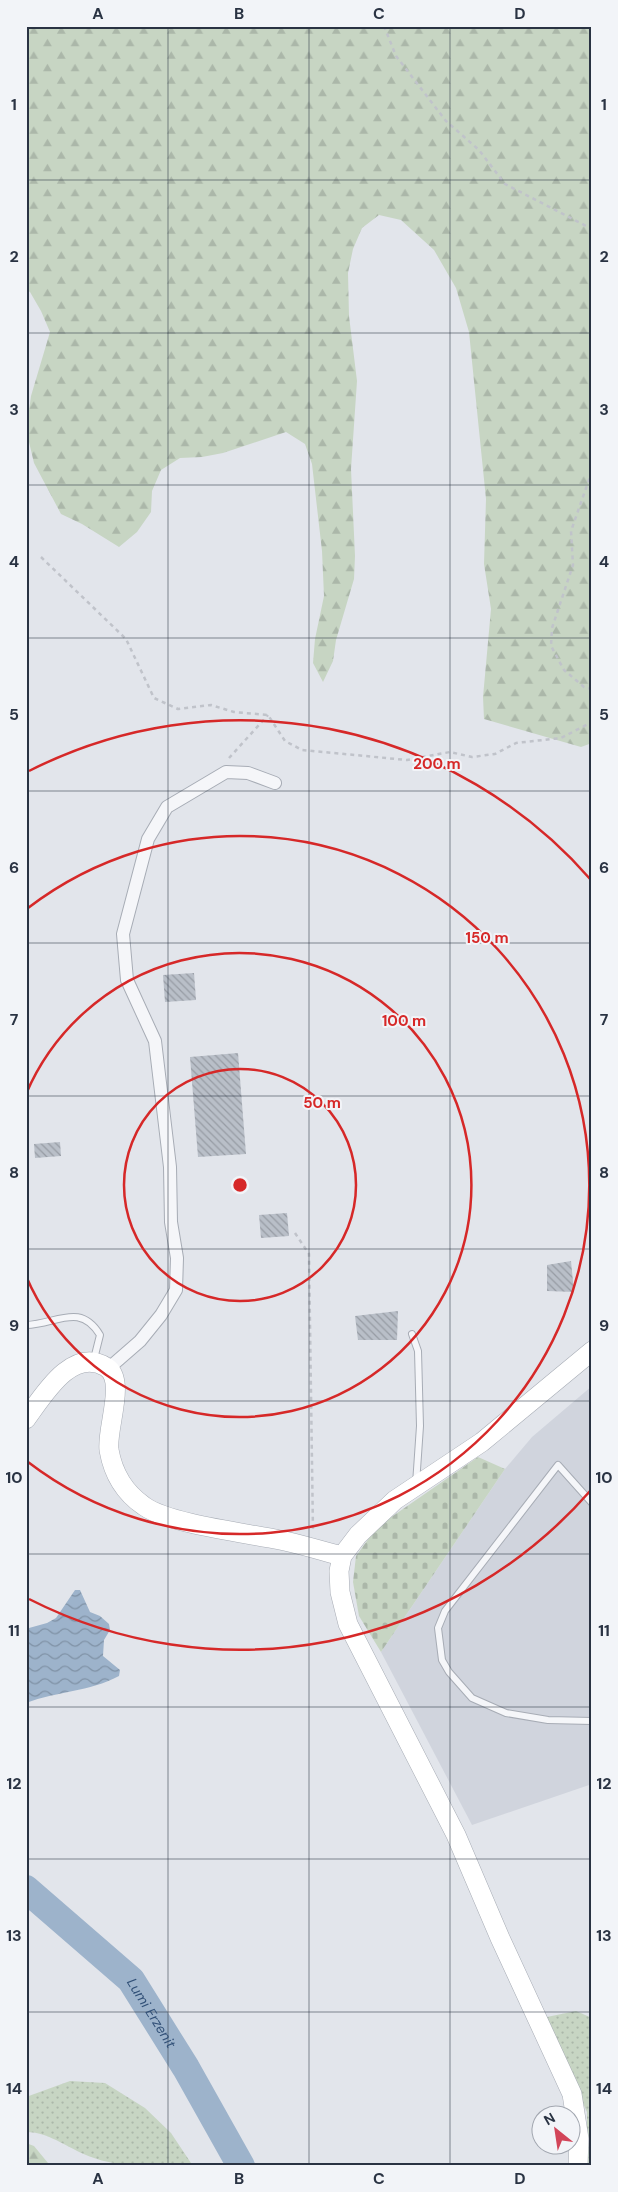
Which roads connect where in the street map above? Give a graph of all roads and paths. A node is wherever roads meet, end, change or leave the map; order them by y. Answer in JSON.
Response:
{"nodes":[{"id":1,"x":384,"y":26,"type":"edge"},
{"id":2,"x":592,"y":229,"type":"edge"},
{"id":3,"x":592,"y":471,"type":"edge"},
{"id":4,"x":41,"y":557,"type":"dead end"},
{"id":5,"x":592,"y":689,"type":"edge"},
{"id":6,"x":268,"y":715,"type":"junction"},
{"id":7,"x":592,"y":722,"type":"edge"},
{"id":8,"x":226,"y":772,"type":"junction"},
{"id":9,"x":275,"y":783,"type":"dead end"},
{"id":10,"x":295,"y":1233,"type":"dead end"},
{"id":11,"x":26,"y":1325,"type":"edge"},
{"id":12,"x":412,"y":1334,"type":"dead end"},
{"id":13,"x":592,"y":1351,"type":"edge"},
{"id":14,"x":101,"y":1364,"type":"junction"},
{"id":15,"x":26,"y":1419,"type":"edge"},
{"id":16,"x":416,"y":1487,"type":"junction"},
{"id":17,"x":592,"y":1503,"type":"edge"},
{"id":18,"x":313,"y":1549,"type":"junction"},
{"id":19,"x":342,"y":1556,"type":"junction"},
{"id":20,"x":592,"y":1721,"type":"edge"},
{"id":21,"x":578,"y":2166,"type":"edge"}],
"edges":[{"from":1,"to":2,"type":"path"},
{"from":3,"to":5,"type":"path"},
{"from":4,"to":6,"type":"path"},
{"from":6,"to":7,"type":"path"},
{"from":6,"to":8,"type":"path"},
{"from":8,"to":9,"type":"street"},
{"from":8,"to":14,"type":"street"},
{"from":10,"to":18,"type":"path"},
{"from":11,"to":14,"type":"lane"},
{"from":12,"to":16,"type":"lane"},
{"from":13,"to":16,"type":"main road"},
{"from":14,"to":15,"type":"main road"},
{"from":14,"to":18,"type":"main road"},
{"from":16,"to":19,"type":"main road"},
{"from":17,"to":20,"type":"lane"},
{"from":18,"to":19,"type":"main road"},
{"from":19,"to":21,"type":"main road"}]}
